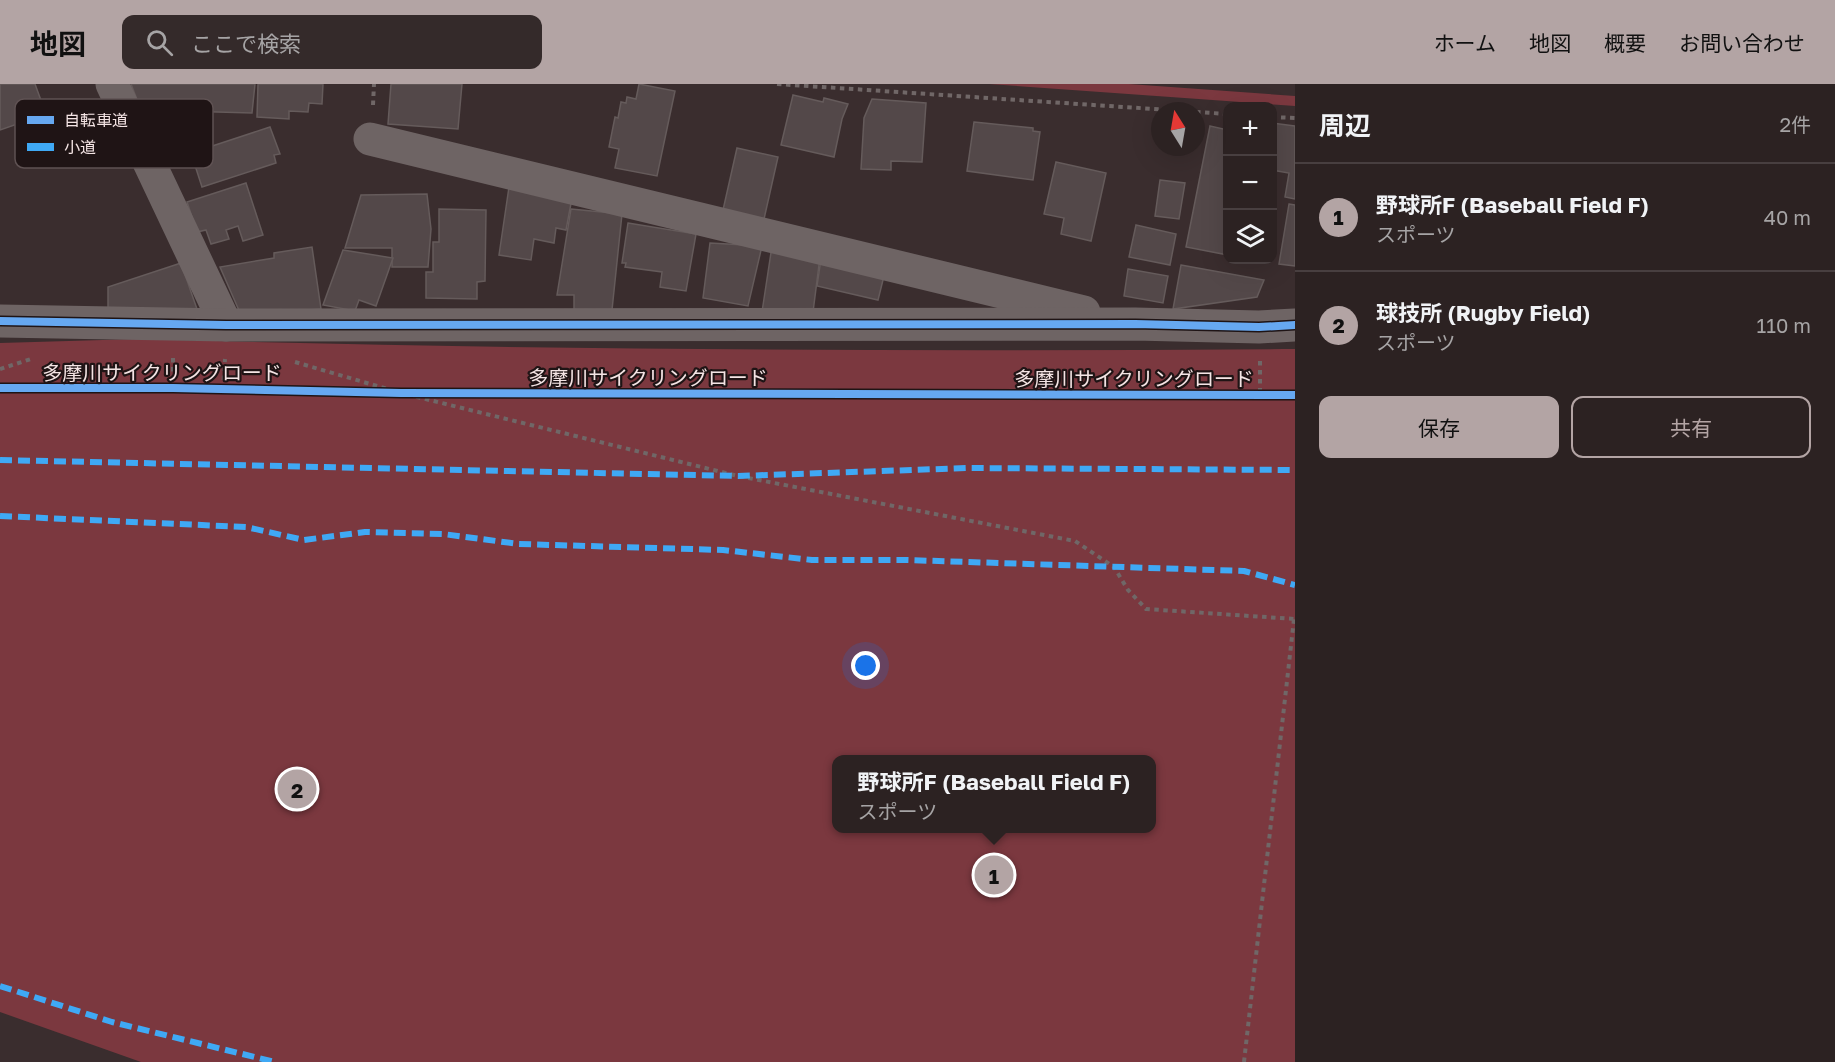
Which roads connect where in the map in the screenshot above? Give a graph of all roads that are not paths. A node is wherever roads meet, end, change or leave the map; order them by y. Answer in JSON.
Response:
{"nodes":[{"id":1,"x":111,"y":84,"type":"edge"},
{"id":2,"x":118,"y":99,"type":"edge"},
{"id":3,"x":370,"y":139,"type":"dead end"},
{"id":4,"x":151,"y":168,"type":"edge"},
{"id":5,"x":0,"y":321,"type":"edge"},
{"id":6,"x":1135,"y":324,"type":"junction"},
{"id":7,"x":226,"y":325,"type":"junction"},
{"id":8,"x":1295,"y":325,"type":"edge"}],
"edges":[{"from":1,"to":2,"type":"street"},
{"from":3,"to":6,"type":"street"},
{"from":4,"to":7,"type":"street"},
{"from":5,"to":7,"type":"street"},
{"from":6,"to":7,"type":"street"},
{"from":6,"to":8,"type":"street"}]}
